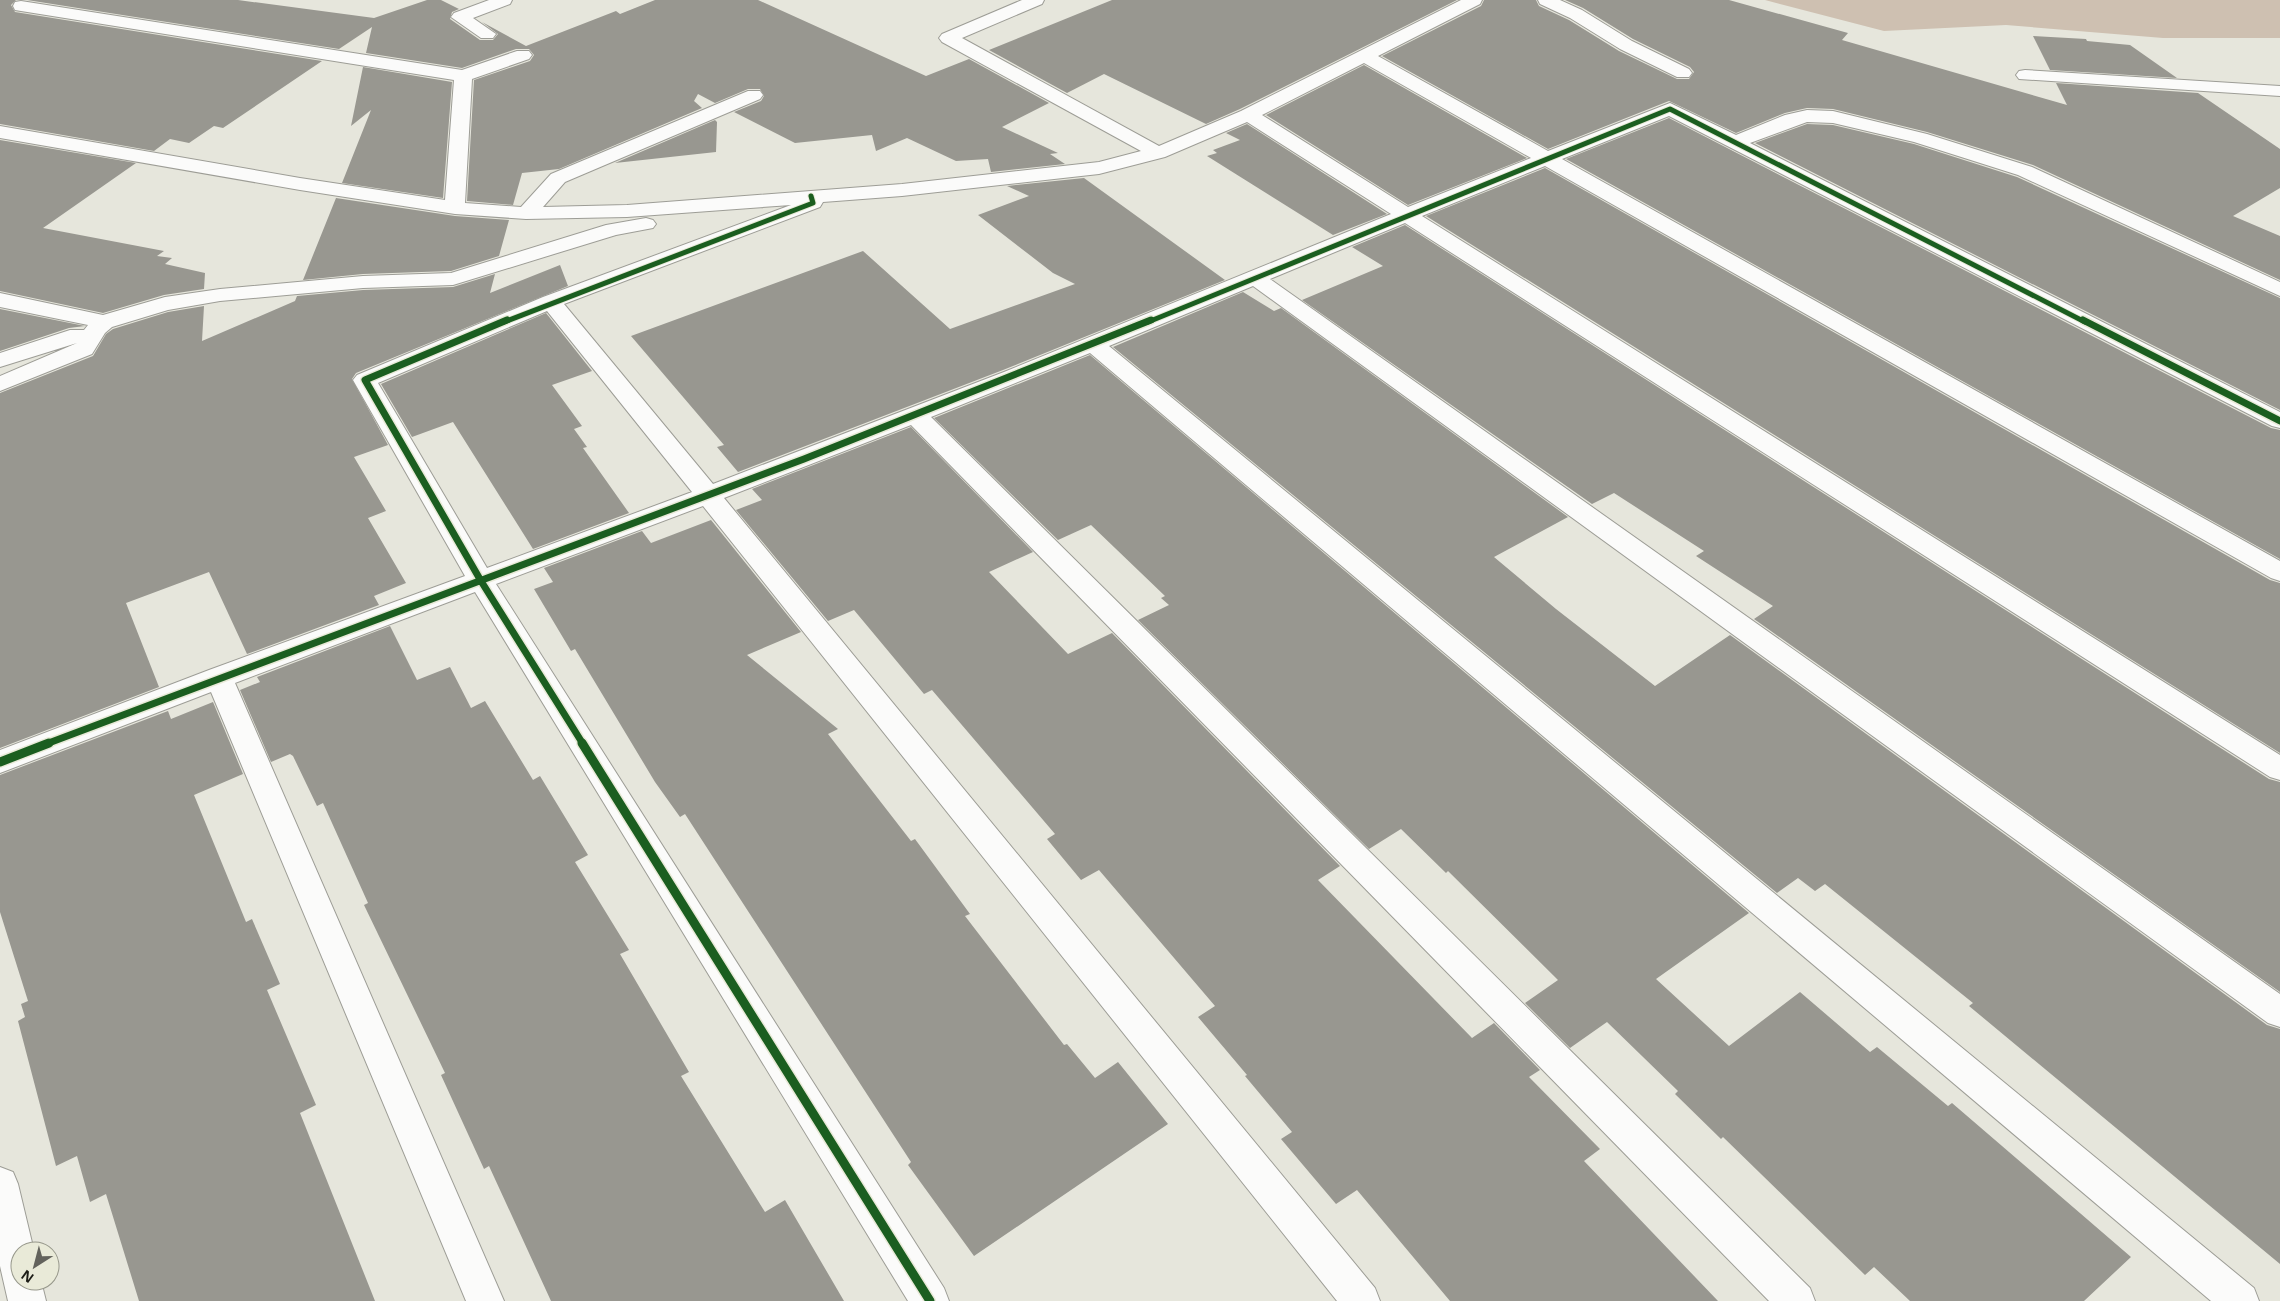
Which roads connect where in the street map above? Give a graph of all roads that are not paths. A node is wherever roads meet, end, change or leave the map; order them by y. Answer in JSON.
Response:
{"nodes":[{"id":1,"x":504,"y":0,"type":"edge"},
{"id":2,"x":1036,"y":0,"type":"edge"},
{"id":3,"x":1474,"y":0,"type":"edge"},
{"id":4,"x":1546,"y":0,"type":"edge"},
{"id":5,"x":21,"y":6,"type":"dead end"},
{"id":6,"x":487,"y":34,"type":"dead end"},
{"id":7,"x":523,"y":56,"type":"dead end"},
{"id":8,"x":1365,"y":56,"type":"junction"},
{"id":9,"x":1683,"y":73,"type":"dead end"},
{"id":10,"x":2025,"y":75,"type":"dead end"},
{"id":11,"x":463,"y":76,"type":"junction"},
{"id":12,"x":2280,"y":91,"type":"edge"},
{"id":13,"x":754,"y":94,"type":"dead end"},
{"id":14,"x":1248,"y":115,"type":"junction"},
{"id":15,"x":0,"y":132,"type":"edge"},
{"id":16,"x":1735,"y":142,"type":"junction"},
{"id":17,"x":1158,"y":153,"type":"junction"},
{"id":18,"x":1545,"y":159,"type":"junction"},
{"id":19,"x":811,"y":196,"type":"junction"},
{"id":20,"x":730,"y":202,"type":"junction"},
{"id":21,"x":455,"y":208,"type":"junction"},
{"id":22,"x":526,"y":213,"type":"junction"},
{"id":23,"x":1408,"y":216,"type":"junction"},
{"id":24,"x":1256,"y":278,"type":"junction"},
{"id":25,"x":2280,"y":290,"type":"edge"},
{"id":26,"x":0,"y":300,"type":"edge"},
{"id":27,"x":551,"y":302,"type":"junction"},
{"id":28,"x":100,"y":326,"type":"junction"},
{"id":29,"x":1093,"y":344,"type":"junction"},
{"id":30,"x":0,"y":360,"type":"edge"},
{"id":31,"x":0,"y":384,"type":"edge"},
{"id":32,"x":915,"y":415,"type":"junction"},
{"id":33,"x":2280,"y":421,"type":"edge"},
{"id":34,"x":707,"y":495,"type":"junction"},
{"id":35,"x":2280,"y":572,"type":"edge"},
{"id":36,"x":481,"y":581,"type":"junction"},
{"id":37,"x":219,"y":677,"type":"junction"},
{"id":38,"x":0,"y":762,"type":"edge"},
{"id":39,"x":2280,"y":769,"type":"edge"},
{"id":40,"x":2280,"y":1013,"type":"edge"},
{"id":41,"x":0,"y":1184,"type":"edge"},
{"id":42,"x":13,"y":1241,"type":"edge"},
{"id":43,"x":485,"y":1301,"type":"edge"},
{"id":44,"x":930,"y":1301,"type":"edge"},
{"id":45,"x":1362,"y":1301,"type":"edge"},
{"id":46,"x":1796,"y":1301,"type":"edge"},
{"id":47,"x":2240,"y":1301,"type":"edge"}],
"edges":[{"from":1,"to":6,"type":"street"},
{"from":2,"to":17,"type":"street"},
{"from":3,"to":8,"type":"street"},
{"from":4,"to":9,"type":"street"},
{"from":5,"to":11,"type":"street"},
{"from":7,"to":11,"type":"street"},
{"from":8,"to":14,"type":"street"},
{"from":8,"to":18,"type":"street"},
{"from":10,"to":12,"type":"street"},
{"from":11,"to":21,"type":"street"},
{"from":13,"to":22,"type":"street"},
{"from":14,"to":17,"type":"street"},
{"from":14,"to":23,"type":"street"},
{"from":15,"to":21,"type":"street"},
{"from":16,"to":18,"type":"street"},
{"from":16,"to":25,"type":"street"},
{"from":16,"to":33,"type":"street"},
{"from":17,"to":19,"type":"street"},
{"from":18,"to":23,"type":"street"},
{"from":18,"to":35,"type":"street"},
{"from":19,"to":20,"type":"street"},
{"from":19,"to":27,"type":"street"},
{"from":20,"to":22,"type":"street"},
{"from":20,"to":28,"type":"street"},
{"from":21,"to":22,"type":"street"},
{"from":23,"to":24,"type":"street"},
{"from":23,"to":39,"type":"street"},
{"from":24,"to":29,"type":"street"},
{"from":24,"to":40,"type":"street"},
{"from":26,"to":28,"type":"street"},
{"from":27,"to":34,"type":"street"},
{"from":27,"to":36,"type":"street"},
{"from":28,"to":30,"type":"street"},
{"from":28,"to":31,"type":"street"},
{"from":29,"to":32,"type":"street"},
{"from":29,"to":47,"type":"street"},
{"from":32,"to":34,"type":"street"},
{"from":32,"to":46,"type":"street"},
{"from":34,"to":36,"type":"street"},
{"from":34,"to":45,"type":"street"},
{"from":36,"to":37,"type":"street"},
{"from":36,"to":44,"type":"street"},
{"from":37,"to":38,"type":"street"},
{"from":37,"to":43,"type":"street"},
{"from":41,"to":42,"type":"street"}]}
